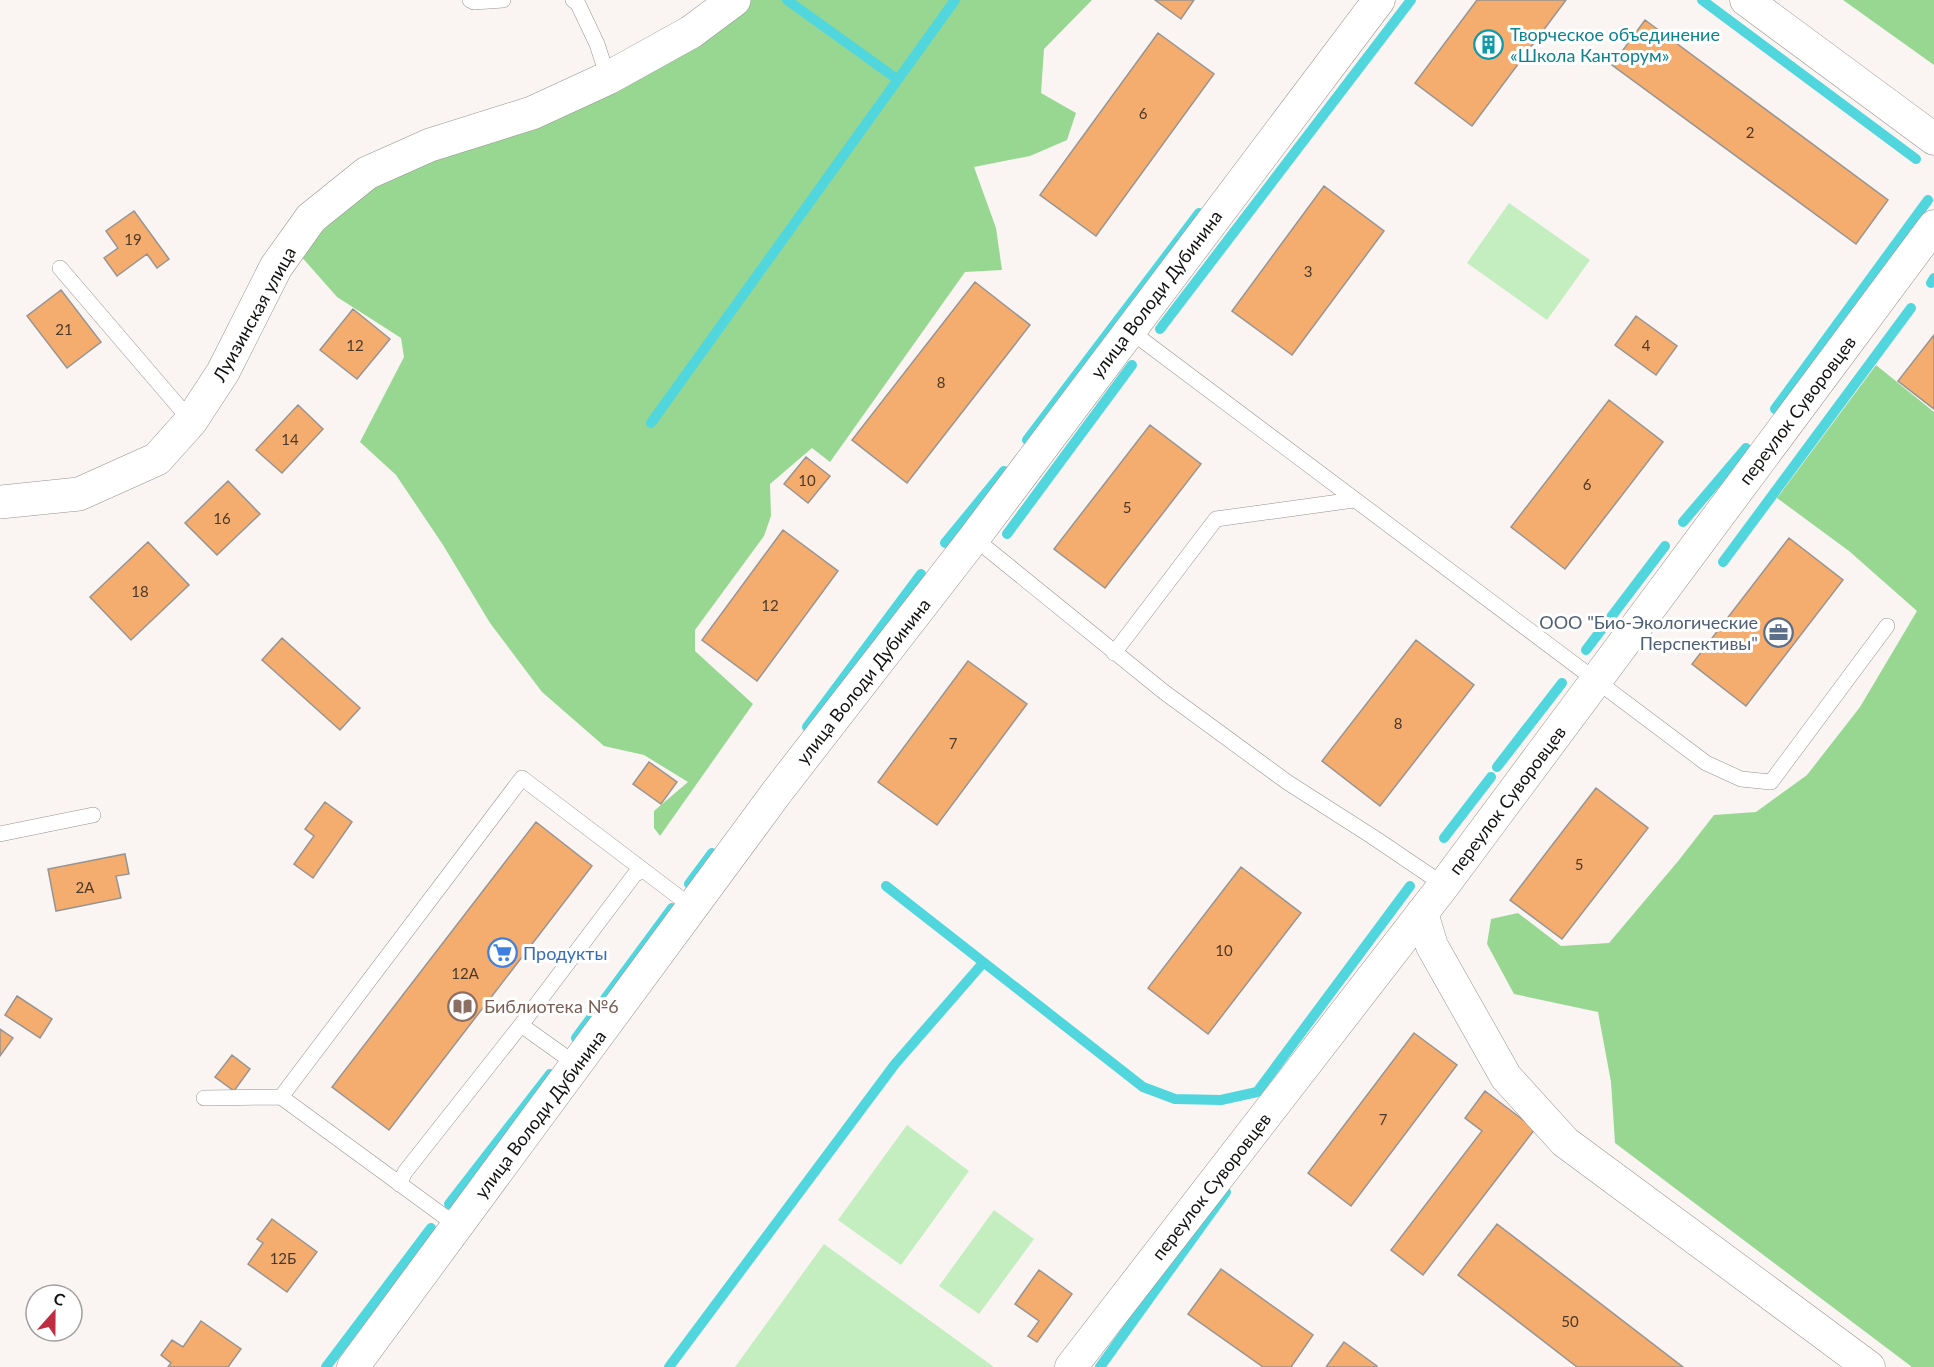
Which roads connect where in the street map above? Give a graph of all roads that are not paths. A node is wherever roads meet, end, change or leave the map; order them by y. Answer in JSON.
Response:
{"nodes":[{"id":1,"x":470,"y":0,"type":"edge"},
{"id":2,"x":503,"y":0,"type":"edge"},
{"id":3,"x":573,"y":0,"type":"edge"},
{"id":4,"x":734,"y":0,"type":"edge"},
{"id":5,"x":1378,"y":0,"type":"edge"},
{"id":6,"x":1746,"y":0,"type":"edge"},
{"id":7,"x":608,"y":78,"type":"junction"},
{"id":8,"x":1934,"y":139,"type":"edge"},
{"id":9,"x":1934,"y":226,"type":"edge"},
{"id":10,"x":60,"y":268,"type":"dead end"},
{"id":11,"x":1129,"y":330,"type":"junction"},
{"id":12,"x":191,"y":421,"type":"junction"},
{"id":13,"x":1354,"y":500,"type":"junction"},
{"id":14,"x":0,"y":502,"type":"edge"},
{"id":15,"x":974,"y":538,"type":"junction"},
{"id":16,"x":1887,"y":626,"type":"dead end"},
{"id":17,"x":1114,"y":653,"type":"junction"},
{"id":18,"x":1597,"y":681,"type":"junction"},
{"id":19,"x":93,"y":815,"type":"dead end"},
{"id":20,"x":0,"y":834,"type":"edge"},
{"id":21,"x":643,"y":871,"type":"junction"},
{"id":22,"x":1444,"y":885,"type":"junction"},
{"id":23,"x":692,"y":907,"type":"junction"},
{"id":24,"x":1422,"y":913,"type":"junction"},
{"id":25,"x":521,"y":1025,"type":"junction"},
{"id":26,"x":577,"y":1065,"type":"junction"},
{"id":27,"x":281,"y":1097,"type":"junction"},
{"id":28,"x":204,"y":1098,"type":"dead end"},
{"id":29,"x":399,"y":1184,"type":"junction"},
{"id":30,"x":456,"y":1225,"type":"junction"},
{"id":31,"x":352,"y":1367,"type":"edge"},
{"id":32,"x":1071,"y":1367,"type":"edge"},
{"id":33,"x":1869,"y":1367,"type":"edge"}],
"edges":[{"from":1,"to":2,"type":"lane"},
{"from":3,"to":7,"type":"lane"},
{"from":4,"to":7,"type":"street","name":"Луизинская улица"},
{"from":5,"to":11,"type":"street","name":"улица Володи Дубинина"},
{"from":6,"to":8,"type":"street"},
{"from":7,"to":12,"type":"street","name":"Луизинская улица"},
{"from":9,"to":18,"type":"street","name":"переулок Суворовцев"},
{"from":10,"to":12,"type":"lane"},
{"from":11,"to":13,"type":"lane"},
{"from":11,"to":15,"type":"street","name":"улица Володи Дубинина"},
{"from":12,"to":14,"type":"street","name":"Луизинская улица"},
{"from":13,"to":17,"type":"lane"},
{"from":13,"to":18,"type":"lane"},
{"from":15,"to":17,"type":"lane"},
{"from":15,"to":23,"type":"street","name":"улица Володи Дубинина"},
{"from":16,"to":18,"type":"lane"},
{"from":17,"to":22,"type":"lane"},
{"from":18,"to":22,"type":"street","name":"переулок Суворовцев"},
{"from":19,"to":20,"type":"lane"},
{"from":21,"to":23,"type":"lane"},
{"from":21,"to":25,"type":"lane"},
{"from":21,"to":27,"type":"lane"},
{"from":22,"to":24,"type":"street","name":"переулок Суворовцев"},
{"from":23,"to":26,"type":"street","name":"улица Володи Дубинина"},
{"from":24,"to":32,"type":"street","name":"переулок Суворовцев"},
{"from":24,"to":33,"type":"street"},
{"from":25,"to":26,"type":"lane"},
{"from":25,"to":29,"type":"lane"},
{"from":26,"to":30,"type":"street","name":"улица Володи Дубинина"},
{"from":27,"to":28,"type":"lane"},
{"from":27,"to":29,"type":"lane"},
{"from":29,"to":30,"type":"lane"},
{"from":30,"to":31,"type":"street","name":"улица Володи Дубинина"}]}
